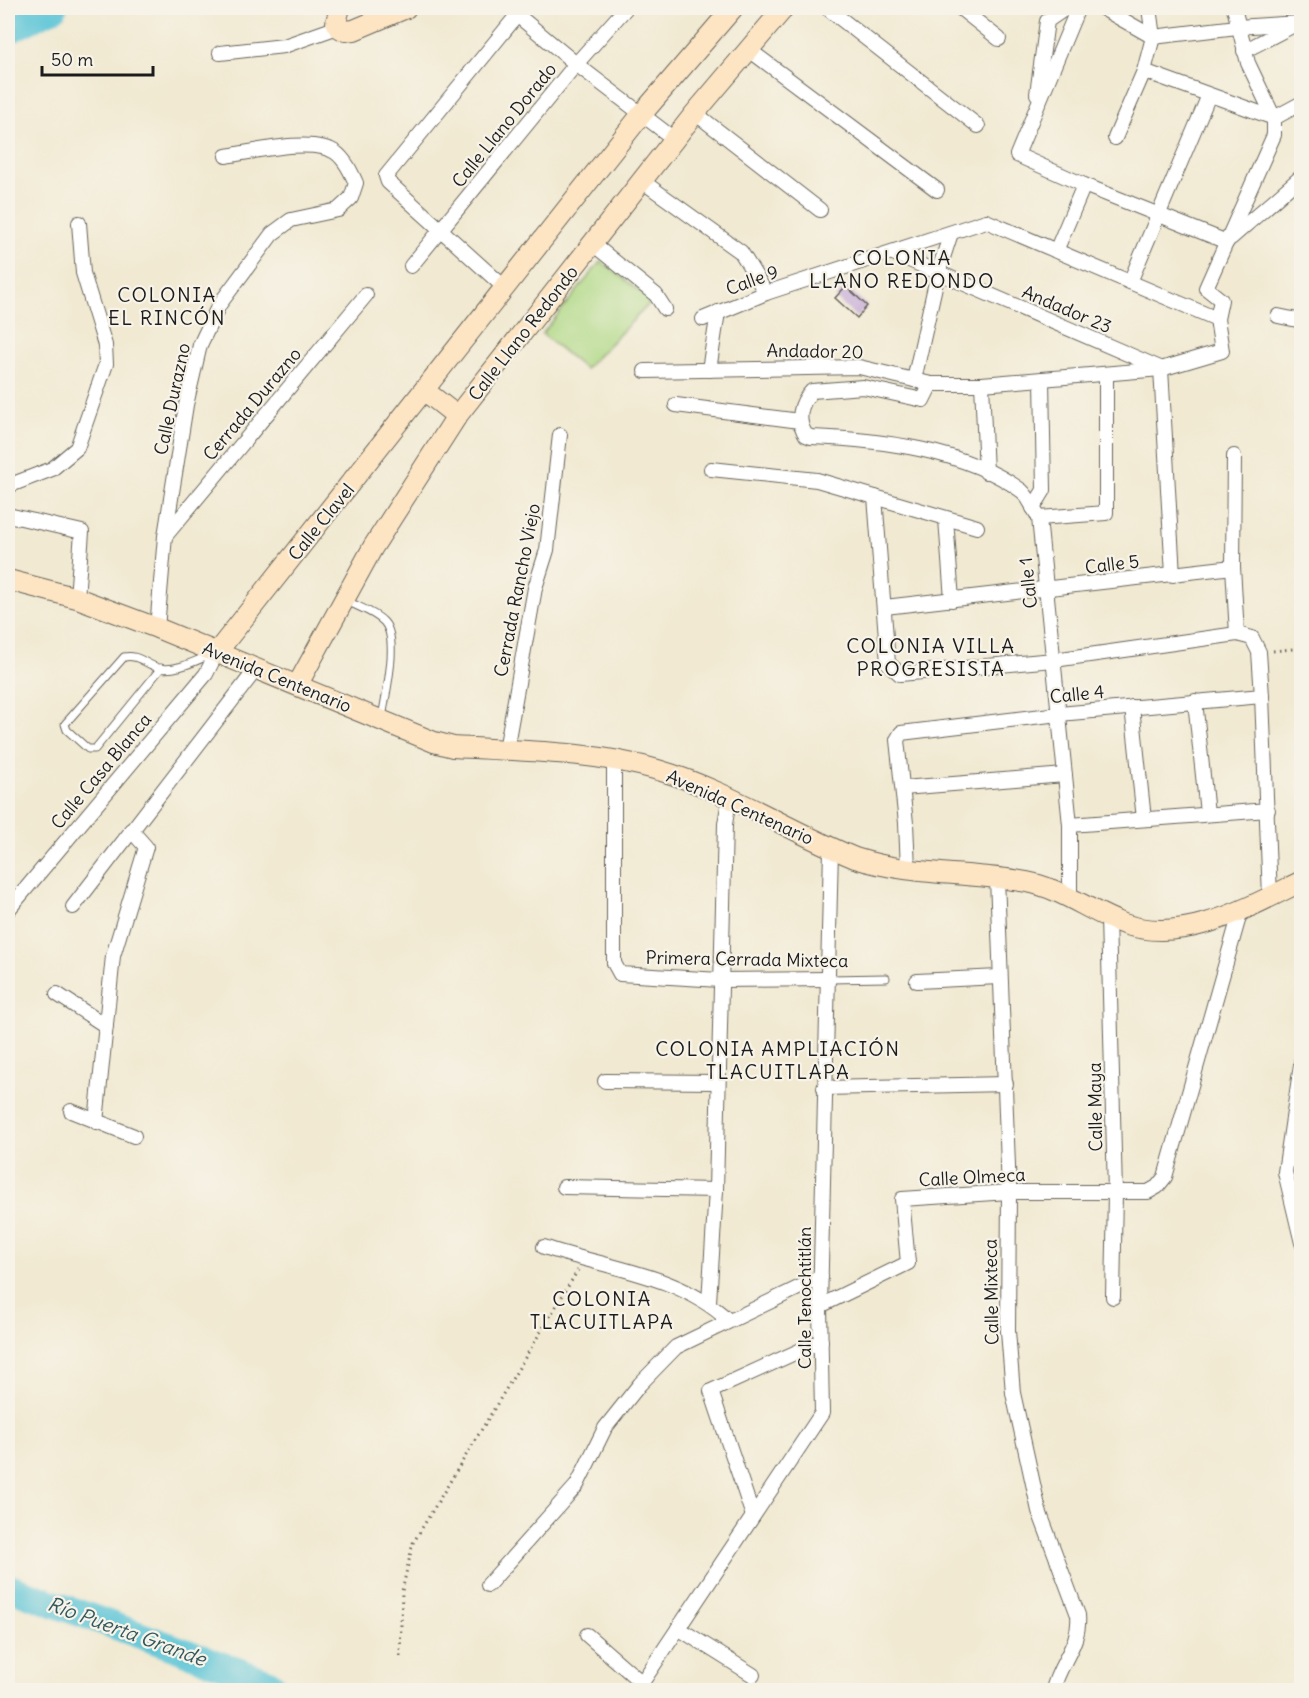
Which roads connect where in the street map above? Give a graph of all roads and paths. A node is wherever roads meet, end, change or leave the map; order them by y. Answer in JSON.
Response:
{"nodes":[{"id":1,"x":406,"y":8,"type":"edge"},
{"id":2,"x":626,"y":8,"type":"edge"},
{"id":3,"x":733,"y":8,"type":"edge"},
{"id":4,"x":784,"y":8,"type":"edge"},
{"id":5,"x":827,"y":8,"type":"edge"},
{"id":6,"x":960,"y":8,"type":"edge"},
{"id":7,"x":1066,"y":8,"type":"edge"},
{"id":8,"x":1078,"y":8,"type":"edge"},
{"id":9,"x":1102,"y":8,"type":"edge"},
{"id":10,"x":1149,"y":8,"type":"edge"},
{"id":11,"x":1234,"y":8,"type":"edge"},
{"id":12,"x":519,"y":11,"type":"edge"},
{"id":13,"x":339,"y":17,"type":"edge"},
{"id":14,"x":1300,"y":22,"type":"edge"},
{"id":15,"x":1237,"y":27,"type":"junction"},
{"id":16,"x":1153,"y":37,"type":"junction"},
{"id":17,"x":999,"y":39,"type":"dead end"},
{"id":18,"x":748,"y":49,"type":"junction"},
{"id":19,"x":1244,"y":51,"type":"junction"},
{"id":20,"x":220,"y":52,"type":"dead end"},
{"id":21,"x":576,"y":64,"type":"junction"},
{"id":22,"x":1144,"y":71,"type":"junction"},
{"id":23,"x":1209,"y":95,"type":"junction"},
{"id":24,"x":1302,"y":104,"type":"edge"},
{"id":25,"x":696,"y":113,"type":"junction"},
{"id":26,"x":1034,"y":114,"type":"junction"},
{"id":27,"x":641,"y":115,"type":"junction"},
{"id":28,"x":1274,"y":118,"type":"junction"},
{"id":29,"x":978,"y":126,"type":"dead end"},
{"id":30,"x":1115,"y":138,"type":"dead end"},
{"id":31,"x":674,"y":140,"type":"junction"},
{"id":32,"x":226,"y":156,"type":"dead end"},
{"id":33,"x":1302,"y":176,"type":"edge"},
{"id":34,"x":642,"y":181,"type":"junction"},
{"id":35,"x":1084,"y":185,"type":"junction"},
{"id":36,"x":937,"y":190,"type":"dead end"},
{"id":37,"x":820,"y":210,"type":"dead end"},
{"id":38,"x":1158,"y":213,"type":"junction"},
{"id":39,"x":79,"y":223,"type":"dead end"},
{"id":40,"x":440,"y":232,"type":"junction"},
{"id":41,"x":951,"y":233,"type":"junction"},
{"id":42,"x":1227,"y":242,"type":"junction"},
{"id":43,"x":593,"y":244,"type":"junction"},
{"id":44,"x":1056,"y":251,"type":"junction"},
{"id":45,"x":893,"y":254,"type":"junction"},
{"id":46,"x":411,"y":266,"type":"dead end"},
{"id":47,"x":938,"y":273,"type":"junction"},
{"id":48,"x":1130,"y":282,"type":"junction"},
{"id":49,"x":504,"y":287,"type":"junction"},
{"id":50,"x":766,"y":293,"type":"junction"},
{"id":51,"x":366,"y":295,"type":"dead end"},
{"id":52,"x":665,"y":309,"type":"dead end"},
{"id":53,"x":718,"y":312,"type":"junction"},
{"id":54,"x":1278,"y":316,"type":"dead end"},
{"id":55,"x":703,"y":319,"type":"dead end"},
{"id":56,"x":1217,"y":319,"type":"junction"},
{"id":57,"x":1302,"y":321,"type":"edge"},
{"id":58,"x":1161,"y":369,"type":"junction"},
{"id":59,"x":709,"y":370,"type":"junction"},
{"id":60,"x":645,"y":371,"type":"dead end"},
{"id":61,"x":1106,"y":374,"type":"junction"},
{"id":62,"x":1042,"y":379,"type":"junction"},
{"id":63,"x":914,"y":380,"type":"junction"},
{"id":64,"x":931,"y":384,"type":"junction"},
{"id":65,"x":982,"y":384,"type":"junction"},
{"id":66,"x":425,"y":391,"type":"junction"},
{"id":67,"x":676,"y":405,"type":"dead end"},
{"id":68,"x":457,"y":416,"type":"junction"},
{"id":69,"x":800,"y":421,"type":"junction"},
{"id":70,"x":560,"y":435,"type":"dead end"},
{"id":71,"x":1234,"y":456,"type":"dead end"},
{"id":72,"x":711,"y":469,"type":"dead end"},
{"id":73,"x":986,"y":472,"type":"junction"},
{"id":74,"x":8,"y":486,"type":"edge"},
{"id":75,"x":874,"y":496,"type":"junction"},
{"id":76,"x":1036,"y":513,"type":"junction"},
{"id":77,"x":8,"y":515,"type":"edge"},
{"id":78,"x":946,"y":519,"type":"junction"},
{"id":79,"x":978,"y":527,"type":"dead end"},
{"id":80,"x":165,"y":536,"type":"junction"},
{"id":81,"x":1233,"y":567,"type":"junction"},
{"id":82,"x":1173,"y":575,"type":"junction"},
{"id":83,"x":8,"y":580,"type":"edge"},
{"id":84,"x":1047,"y":590,"type":"junction"},
{"id":85,"x":77,"y":598,"type":"junction"},
{"id":86,"x":345,"y":600,"type":"junction"},
{"id":87,"x":952,"y":600,"type":"junction"},
{"id":88,"x":885,"y":607,"type":"junction"},
{"id":89,"x":157,"y":628,"type":"junction"},
{"id":90,"x":1237,"y":634,"type":"junction"},
{"id":91,"x":1302,"y":648,"type":"edge"},
{"id":92,"x":217,"y":652,"type":"junction"},
{"id":93,"x":1259,"y":652,"type":"junction"},
{"id":94,"x":1054,"y":660,"type":"junction"},
{"id":95,"x":161,"y":668,"type":"junction"},
{"id":96,"x":257,"y":668,"type":"junction"},
{"id":97,"x":298,"y":684,"type":"junction"},
{"id":98,"x":1262,"y":696,"type":"junction"},
{"id":99,"x":1195,"y":701,"type":"junction"},
{"id":100,"x":1132,"y":707,"type":"junction"},
{"id":101,"x":1059,"y":714,"type":"junction"},
{"id":102,"x":382,"y":721,"type":"junction"},
{"id":103,"x":506,"y":750,"type":"junction"},
{"id":104,"x":614,"y":761,"type":"junction"},
{"id":105,"x":1065,"y":775,"type":"junction"},
{"id":106,"x":903,"y":788,"type":"junction"},
{"id":107,"x":729,"y":800,"type":"junction"},
{"id":108,"x":1268,"y":810,"type":"junction"},
{"id":109,"x":1207,"y":813,"type":"junction"},
{"id":110,"x":1144,"y":819,"type":"junction"},
{"id":111,"x":1070,"y":825,"type":"junction"},
{"id":112,"x":130,"y":830,"type":"junction"},
{"id":113,"x":831,"y":849,"type":"junction"},
{"id":114,"x":908,"y":869,"type":"junction"},
{"id":115,"x":997,"y":878,"type":"junction"},
{"id":116,"x":1302,"y":881,"type":"edge"},
{"id":117,"x":1070,"y":896,"type":"junction"},
{"id":118,"x":1270,"y":897,"type":"junction"},
{"id":119,"x":73,"y":907,"type":"dead end"},
{"id":120,"x":8,"y":910,"type":"edge"},
{"id":121,"x":1241,"y":910,"type":"junction"},
{"id":122,"x":1108,"y":916,"type":"junction"},
{"id":123,"x":999,"y":977,"type":"junction"},
{"id":124,"x":886,"y":978,"type":"dead end"},
{"id":125,"x":829,"y":979,"type":"junction"},
{"id":126,"x":720,"y":980,"type":"junction"},
{"id":127,"x":917,"y":981,"type":"dead end"},
{"id":128,"x":57,"y":994,"type":"dead end"},
{"id":129,"x":106,"y":1026,"type":"junction"},
{"id":130,"x":1302,"y":1058,"type":"edge"},
{"id":131,"x":605,"y":1081,"type":"dead end"},
{"id":132,"x":718,"y":1082,"type":"junction"},
{"id":133,"x":1006,"y":1084,"type":"junction"},
{"id":134,"x":824,"y":1088,"type":"junction"},
{"id":135,"x":71,"y":1111,"type":"dead end"},
{"id":136,"x":96,"y":1122,"type":"junction"},
{"id":137,"x":134,"y":1136,"type":"dead end"},
{"id":138,"x":564,"y":1187,"type":"dead end"},
{"id":139,"x":716,"y":1190,"type":"junction"},
{"id":140,"x":1009,"y":1192,"type":"junction"},
{"id":141,"x":1114,"y":1193,"type":"junction"},
{"id":142,"x":1302,"y":1243,"type":"edge"},
{"id":143,"x":544,"y":1247,"type":"dead end"},
{"id":144,"x":584,"y":1261,"type":"junction"},
{"id":145,"x":821,"y":1277,"type":"junction"},
{"id":146,"x":1113,"y":1297,"type":"dead end"},
{"id":147,"x":709,"y":1302,"type":"junction"},
{"id":148,"x":820,"y":1306,"type":"junction"},
{"id":149,"x":728,"y":1320,"type":"junction"},
{"id":150,"x":820,"y":1341,"type":"junction"},
{"id":151,"x":753,"y":1516,"type":"junction"},
{"id":152,"x":488,"y":1585,"type":"dead end"},
{"id":153,"x":678,"y":1628,"type":"junction"},
{"id":154,"x":587,"y":1635,"type":"dead end"},
{"id":155,"x":400,"y":1656,"type":"dead end"},
{"id":156,"x":753,"y":1675,"type":"dead end"},
{"id":157,"x":640,"y":1687,"type":"edge"},
{"id":158,"x":1053,"y":1690,"type":"edge"}],
"edges":[{"from":1,"to":13,"type":"street"},
{"from":2,"to":21,"type":"street","name":"Calle Llano Dorado"},
{"from":3,"to":27,"type":"street"},
{"from":4,"to":18,"type":"street","name":"Calle Llano Redondo"},
{"from":5,"to":29,"type":"street"},
{"from":6,"to":17,"type":"street"},
{"from":7,"to":26,"type":"street"},
{"from":8,"to":26,"type":"street"},
{"from":9,"to":16,"type":"street"},
{"from":10,"to":16,"type":"street"},
{"from":11,"to":15,"type":"street"},
{"from":12,"to":21,"type":"street"},
{"from":12,"to":40,"type":"street"},
{"from":13,"to":20,"type":"street"},
{"from":14,"to":15,"type":"street"},
{"from":14,"to":19,"type":"street"},
{"from":15,"to":16,"type":"street"},
{"from":15,"to":19,"type":"street"},
{"from":16,"to":22,"type":"street"},
{"from":18,"to":25,"type":"street","name":"Calle Llano Redondo"},
{"from":18,"to":36,"type":"street"},
{"from":19,"to":28,"type":"street"},
{"from":21,"to":27,"type":"street"},
{"from":21,"to":40,"type":"street","name":"Calle Llano Dorado"},
{"from":22,"to":23,"type":"street"},
{"from":22,"to":30,"type":"street"},
{"from":23,"to":28,"type":"street"},
{"from":23,"to":38,"type":"street"},
{"from":24,"to":28,"type":"street"},
{"from":25,"to":31,"type":"street","name":"Calle Llano Redondo"},
{"from":25,"to":37,"type":"street"},
{"from":26,"to":35,"type":"street"},
{"from":27,"to":31,"type":"street"},
{"from":27,"to":49,"type":"street"},
{"from":28,"to":42,"type":"street"},
{"from":31,"to":34,"type":"street","name":"Calle Llano Redondo"},
{"from":32,"to":80,"type":"street","name":"Calle Durazno"},
{"from":33,"to":42,"type":"street"},
{"from":34,"to":43,"type":"street","name":"Calle Llano Redondo"},
{"from":34,"to":50,"type":"street"},
{"from":35,"to":38,"type":"street"},
{"from":35,"to":44,"type":"street"},
{"from":38,"to":42,"type":"street"},
{"from":38,"to":48,"type":"street"},
{"from":39,"to":74,"type":"street"},
{"from":40,"to":46,"type":"street","name":"Calle Llano Dorado"},
{"from":40,"to":49,"type":"street"},
{"from":41,"to":44,"type":"street","name":"Calle 9"},
{"from":41,"to":45,"type":"street","name":"Calle 9"},
{"from":41,"to":47,"type":"street"},
{"from":42,"to":56,"type":"street"},
{"from":43,"to":52,"type":"street"},
{"from":43,"to":68,"type":"street","name":"Calle Llano Redondo"},
{"from":44,"to":48,"type":"street"},
{"from":45,"to":47,"type":"street","name":"Andador 23"},
{"from":45,"to":50,"type":"street","name":"Calle 9"},
{"from":47,"to":58,"type":"street","name":"Andador 23"},
{"from":47,"to":63,"type":"street"},
{"from":48,"to":56,"type":"street"},
{"from":49,"to":66,"type":"street"},
{"from":50,"to":53,"type":"street","name":"Calle 9"},
{"from":51,"to":80,"type":"street","name":"Cerrada Durazno"},
{"from":53,"to":55,"type":"street","name":"Calle 9"},
{"from":53,"to":59,"type":"street"},
{"from":54,"to":57,"type":"street"},
{"from":56,"to":58,"type":"street","name":"Andador 20"},
{"from":58,"to":61,"type":"street","name":"Andador 20"},
{"from":58,"to":82,"type":"street"},
{"from":59,"to":60,"type":"street","name":"Andador 20"},
{"from":59,"to":63,"type":"street","name":"Andador 20"},
{"from":61,"to":62,"type":"street","name":"Andador 20"},
{"from":61,"to":76,"type":"street"},
{"from":62,"to":65,"type":"street","name":"Andador 20"},
{"from":62,"to":76,"type":"street"},
{"from":63,"to":64,"type":"street","name":"Andador 20"},
{"from":64,"to":65,"type":"street","name":"Andador 20"},
{"from":64,"to":69,"type":"street"},
{"from":65,"to":73,"type":"street"},
{"from":66,"to":68,"type":"street"},
{"from":66,"to":92,"type":"street","name":"Calle Clavel"},
{"from":67,"to":69,"type":"street"},
{"from":68,"to":86,"type":"street","name":"Calle Llano Redondo"},
{"from":69,"to":73,"type":"street"},
{"from":70,"to":103,"type":"street","name":"Cerrada Rancho Viejo"},
{"from":71,"to":81,"type":"street"},
{"from":72,"to":75,"type":"street"},
{"from":73,"to":76,"type":"street"},
{"from":75,"to":78,"type":"street"},
{"from":75,"to":88,"type":"street"},
{"from":76,"to":84,"type":"street","name":"Calle 1"},
{"from":77,"to":85,"type":"street"},
{"from":78,"to":79,"type":"street"},
{"from":78,"to":87,"type":"street"},
{"from":80,"to":89,"type":"street","name":"Calle Durazno"},
{"from":81,"to":82,"type":"street","name":"Calle 5"},
{"from":81,"to":90,"type":"street"},
{"from":82,"to":84,"type":"street","name":"Calle 5"},
{"from":83,"to":85,"type":"street","name":"Avenida Centenario"},
{"from":84,"to":87,"type":"street","name":"Calle 5"},
{"from":84,"to":94,"type":"street","name":"Calle 1"},
{"from":85,"to":89,"type":"street","name":"Avenida Centenario"},
{"from":86,"to":97,"type":"street","name":"Calle Llano Redondo"},
{"from":86,"to":102,"type":"lane"},
{"from":87,"to":88,"type":"street","name":"Calle 5"},
{"from":88,"to":94,"type":"street","name":"Calle 4"},
{"from":89,"to":92,"type":"street","name":"Avenida Centenario"},
{"from":90,"to":93,"type":"street"},
{"from":90,"to":94,"type":"street","name":"Calle 4"},
{"from":91,"to":93,"type":"path"},
{"from":92,"to":95,"type":"lane"},
{"from":92,"to":96,"type":"street","name":"Avenida Centenario"},
{"from":92,"to":120,"type":"street","name":"Calle Casa Blanca"},
{"from":93,"to":98,"type":"street"},
{"from":94,"to":101,"type":"street","name":"Calle 1"},
{"from":95,"to":95,"type":"lane"},
{"from":96,"to":97,"type":"street","name":"Avenida Centenario"},
{"from":96,"to":112,"type":"street"},
{"from":97,"to":102,"type":"street","name":"Avenida Centenario"},
{"from":98,"to":99,"type":"street","name":"Calle 4"},
{"from":98,"to":108,"type":"street"},
{"from":99,"to":100,"type":"street","name":"Calle 4"},
{"from":99,"to":109,"type":"street"},
{"from":100,"to":101,"type":"street","name":"Calle 4"},
{"from":100,"to":110,"type":"street"},
{"from":101,"to":105,"type":"street","name":"Calle 1"},
{"from":101,"to":106,"type":"street","name":"Calle 4"},
{"from":102,"to":103,"type":"street","name":"Avenida Centenario"},
{"from":103,"to":104,"type":"street","name":"Avenida Centenario"},
{"from":104,"to":107,"type":"street","name":"Avenida Centenario"},
{"from":104,"to":126,"type":"street","name":"Primera Cerrada Mixteca"},
{"from":105,"to":106,"type":"street"},
{"from":105,"to":111,"type":"street","name":"Calle 1"},
{"from":106,"to":114,"type":"street"},
{"from":107,"to":113,"type":"street","name":"Avenida Centenario"},
{"from":107,"to":126,"type":"street"},
{"from":108,"to":109,"type":"street"},
{"from":108,"to":118,"type":"street"},
{"from":109,"to":110,"type":"street"},
{"from":110,"to":111,"type":"street"},
{"from":111,"to":117,"type":"street","name":"Calle 1"},
{"from":112,"to":119,"type":"street"},
{"from":112,"to":129,"type":"street"},
{"from":113,"to":114,"type":"street","name":"Avenida Centenario"},
{"from":113,"to":125,"type":"street","name":"Calle Tenochtitlán"},
{"from":114,"to":115,"type":"street","name":"Avenida Centenario"},
{"from":115,"to":117,"type":"street","name":"Avenida Centenario"},
{"from":115,"to":123,"type":"street","name":"Calle Mixteca"},
{"from":116,"to":118,"type":"street","name":"Avenida Centenario"},
{"from":117,"to":122,"type":"street","name":"Avenida Centenario"},
{"from":118,"to":121,"type":"street","name":"Avenida Centenario"},
{"from":121,"to":122,"type":"street","name":"Avenida Centenario"},
{"from":121,"to":141,"type":"street","name":"Calle Olmeca"},
{"from":122,"to":141,"type":"street","name":"Calle Maya"},
{"from":123,"to":127,"type":"street"},
{"from":123,"to":133,"type":"street","name":"Calle Mixteca"},
{"from":124,"to":125,"type":"lane","name":"Primera Cerrada Mixteca"},
{"from":125,"to":126,"type":"street","name":"Primera Cerrada Mixteca"},
{"from":125,"to":134,"type":"street","name":"Calle Tenochtitlán"},
{"from":126,"to":132,"type":"street"},
{"from":128,"to":129,"type":"street"},
{"from":129,"to":136,"type":"street"},
{"from":130,"to":142,"type":"street"},
{"from":131,"to":132,"type":"street"},
{"from":132,"to":139,"type":"street"},
{"from":133,"to":134,"type":"street"},
{"from":133,"to":140,"type":"street","name":"Calle Mixteca"},
{"from":134,"to":145,"type":"street","name":"Calle Tenochtitlán"},
{"from":135,"to":136,"type":"street"},
{"from":136,"to":137,"type":"street"},
{"from":138,"to":139,"type":"street"},
{"from":139,"to":147,"type":"street"},
{"from":140,"to":141,"type":"street","name":"Calle Olmeca"},
{"from":140,"to":148,"type":"street","name":"Calle Olmeca"},
{"from":140,"to":158,"type":"street","name":"Calle Mixteca"},
{"from":141,"to":146,"type":"street","name":"Calle Maya"},
{"from":143,"to":144,"type":"street"},
{"from":144,"to":147,"type":"street"},
{"from":144,"to":155,"type":"path"},
{"from":145,"to":148,"type":"street","name":"Calle Tenochtitlán"},
{"from":145,"to":149,"type":"street"},
{"from":147,"to":149,"type":"street"},
{"from":148,"to":150,"type":"street","name":"Calle Tenochtitlán"},
{"from":149,"to":152,"type":"street"},
{"from":150,"to":151,"type":"street","name":"Calle Tenochtitlán"},
{"from":150,"to":151,"type":"street"},
{"from":151,"to":153,"type":"street","name":"Calle Tenochtitlán"},
{"from":153,"to":156,"type":"street"},
{"from":153,"to":157,"type":"street","name":"Calle Tenochtitlán"},
{"from":154,"to":157,"type":"street"}]}
